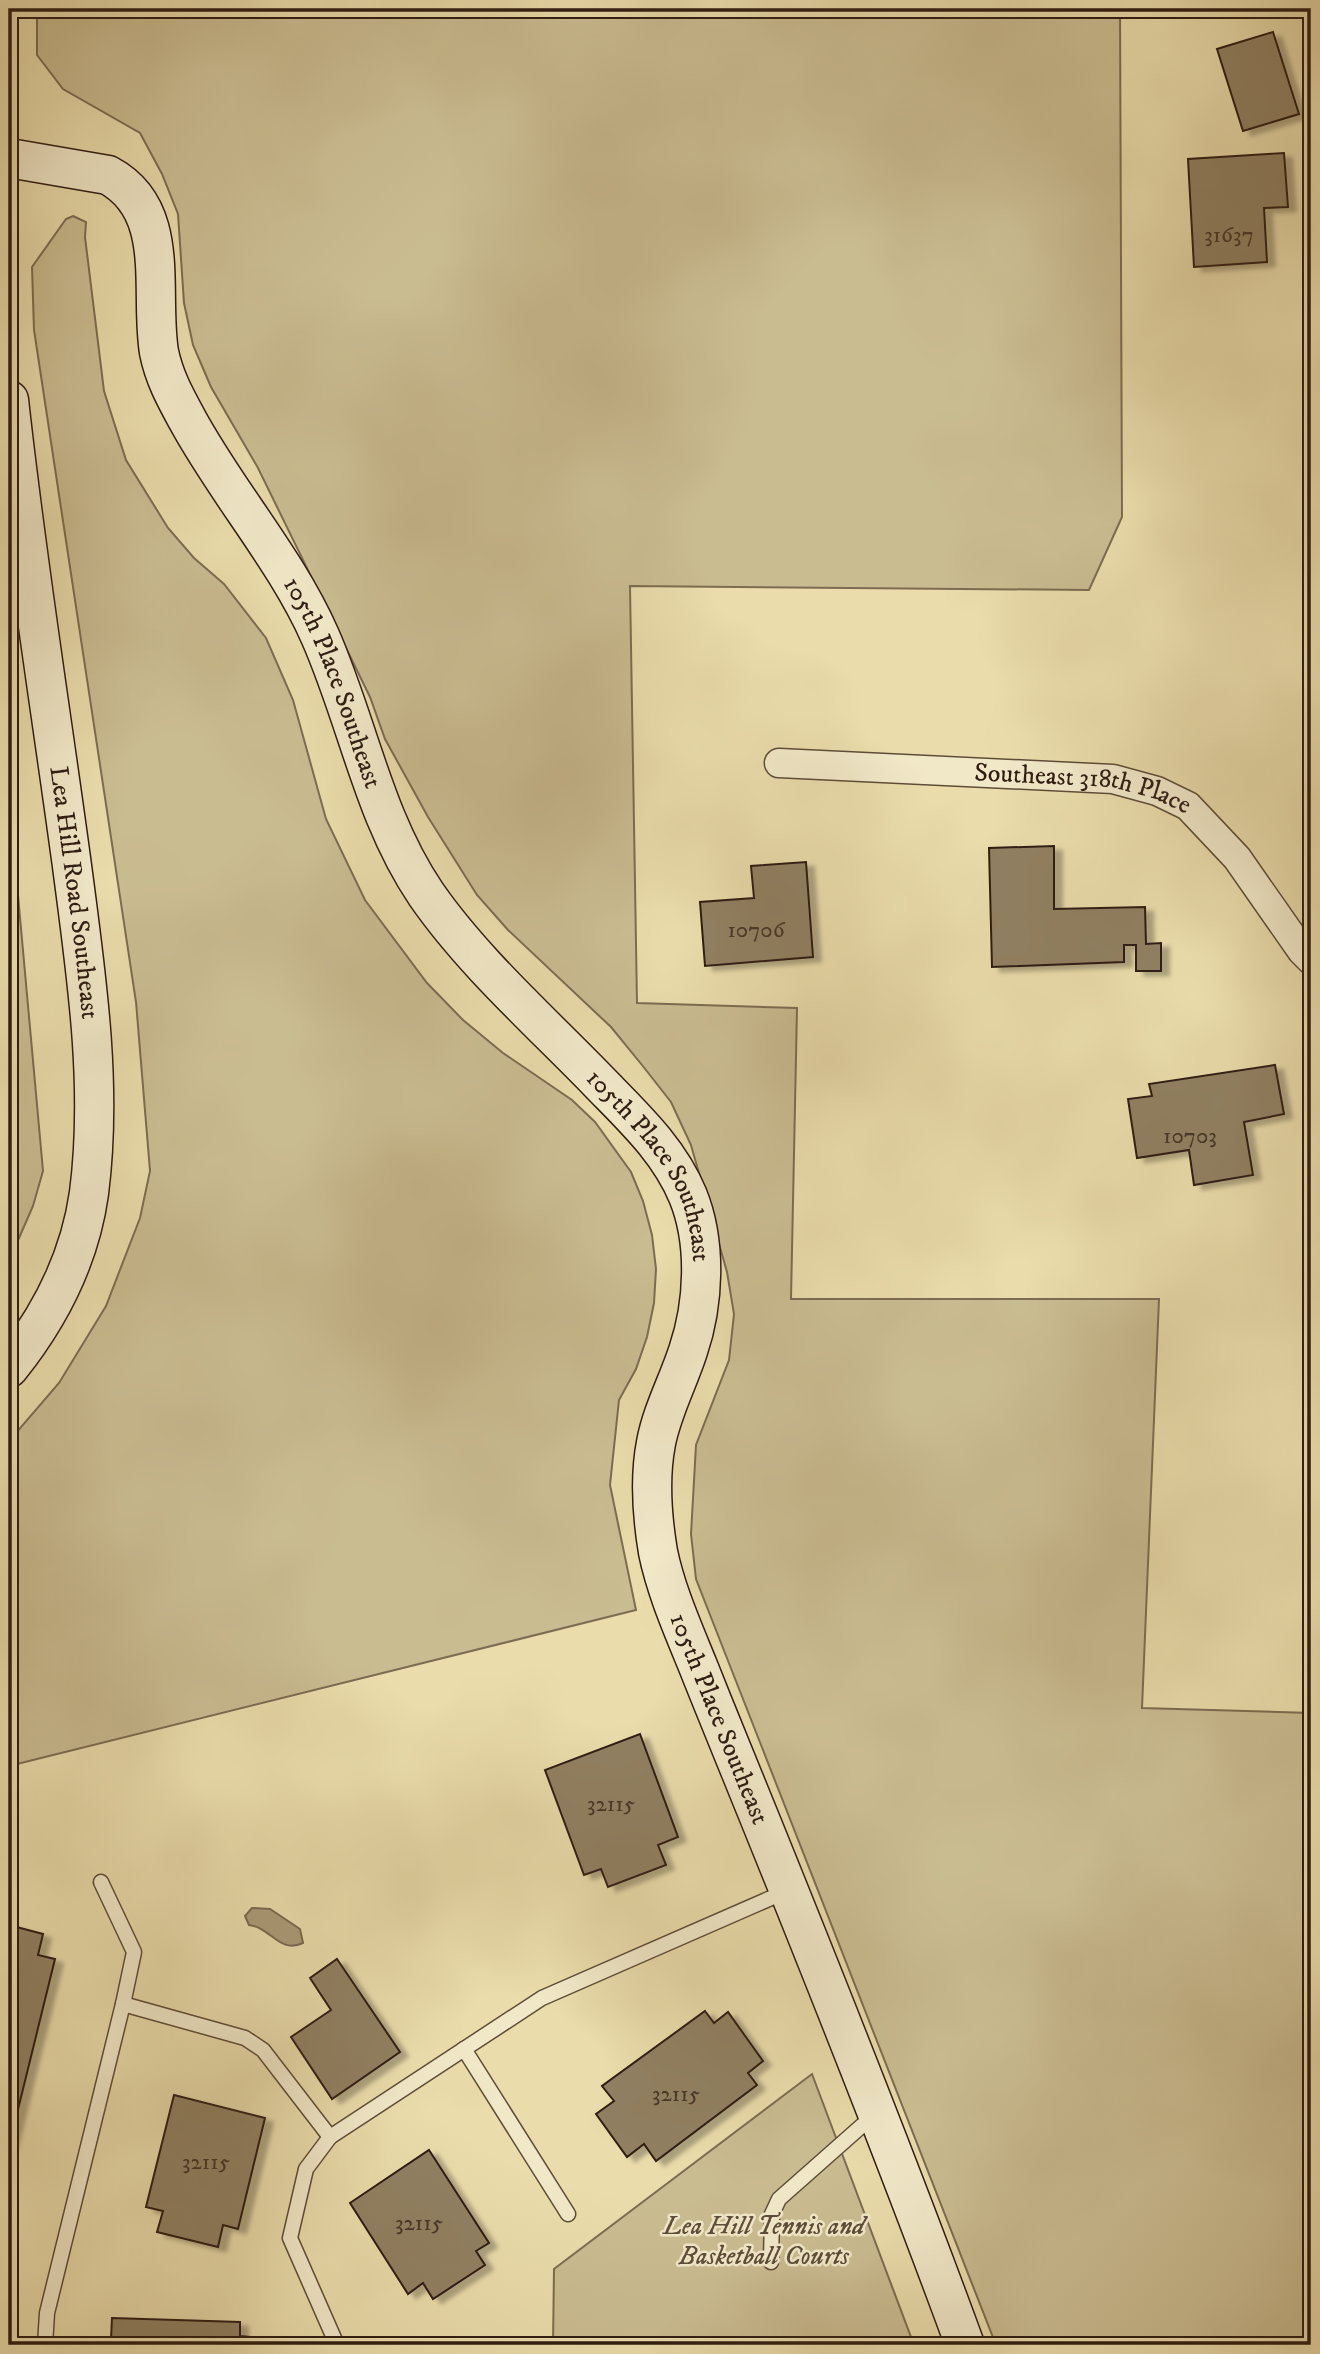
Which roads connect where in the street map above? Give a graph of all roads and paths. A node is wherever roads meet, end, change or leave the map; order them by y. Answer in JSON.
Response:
{"nodes":[{"id":1,"x":9,"y":158,"type":"edge"},
{"id":2,"x":9,"y":400,"type":"edge"},
{"id":3,"x":779,"y":763,"type":"dead end"},
{"id":4,"x":1311,"y":960,"type":"edge"},
{"id":5,"x":9,"y":1368,"type":"edge"},
{"id":6,"x":100,"y":1882,"type":"dead end"},
{"id":7,"x":788,"y":1890,"type":"junction"},
{"id":8,"x":123,"y":2004,"type":"junction"},
{"id":9,"x":464,"y":2049,"type":"junction"},
{"id":10,"x":878,"y":2111,"type":"junction"},
{"id":11,"x":330,"y":2137,"type":"junction"},
{"id":12,"x":568,"y":2214,"type":"dead end"},
{"id":13,"x":771,"y":2262,"type":"dead end"},
{"id":14,"x":45,"y":2345,"type":"edge"},
{"id":15,"x":337,"y":2345,"type":"edge"},
{"id":16,"x":965,"y":2345,"type":"edge"}],
"edges":[{"from":1,"to":7,"type":"street","name":"105th Place Southeast"},
{"from":2,"to":5,"type":"street","name":"Lea Hill Road Southeast"},
{"from":3,"to":4,"type":"street","name":"Southeast 318th Place"},
{"from":6,"to":8,"type":"lane"},
{"from":7,"to":9,"type":"lane"},
{"from":7,"to":10,"type":"street","name":"105th Place Southeast"},
{"from":8,"to":11,"type":"lane"},
{"from":8,"to":14,"type":"lane"},
{"from":9,"to":11,"type":"lane"},
{"from":9,"to":12,"type":"lane"},
{"from":10,"to":13,"type":"lane"},
{"from":10,"to":16,"type":"street","name":"105th Place Southeast"},
{"from":11,"to":15,"type":"lane"}]}
